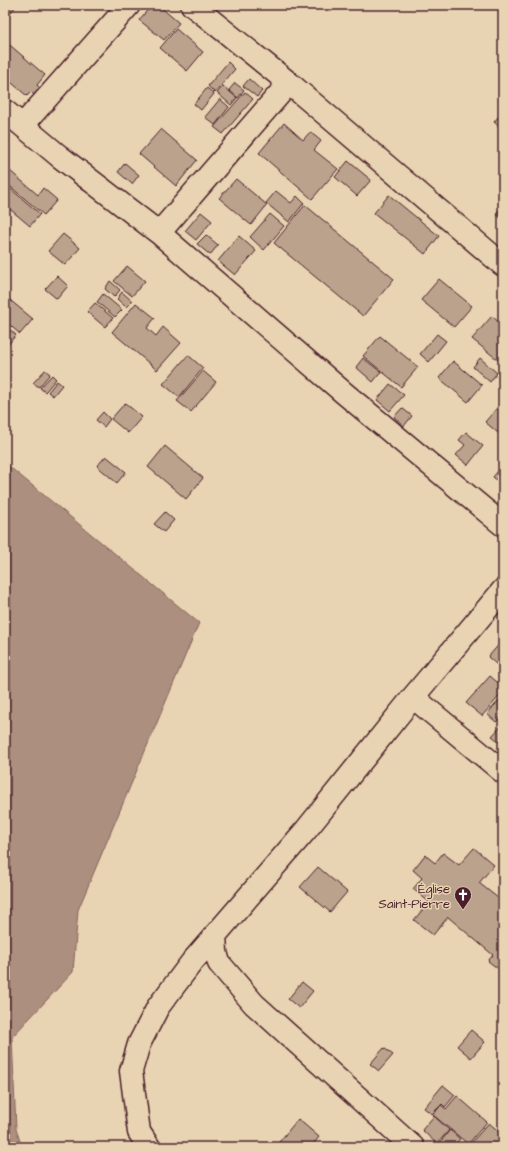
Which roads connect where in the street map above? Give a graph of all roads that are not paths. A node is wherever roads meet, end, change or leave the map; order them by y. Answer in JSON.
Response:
{"nodes":[{"id":1,"x":128,"y":5,"type":"edge"},
{"id":2,"x":192,"y":5,"type":"edge"},
{"id":3,"x":289,"y":83,"type":"junction"},
{"id":4,"x":5,"y":111,"type":"edge"},
{"id":5,"x":22,"y":125,"type":"junction"},
{"id":6,"x":159,"y":233,"type":"junction"},
{"id":7,"x":503,"y":265,"type":"edge"},
{"id":8,"x":501,"y":519,"type":"edge"},
{"id":9,"x":503,"y":590,"type":"edge"},
{"id":10,"x":413,"y":697,"type":"junction"},
{"id":11,"x":503,"y":772,"type":"edge"},
{"id":12,"x":216,"y":935,"type":"junction"},
{"id":13,"x":149,"y":1147,"type":"edge"},
{"id":14,"x":413,"y":1147,"type":"edge"}],
"edges":[{"from":1,"to":5,"type":"street"},
{"from":2,"to":3,"type":"street"},
{"from":3,"to":6,"type":"street"},
{"from":3,"to":7,"type":"street"},
{"from":4,"to":5,"type":"street"},
{"from":5,"to":6,"type":"street"},
{"from":6,"to":8,"type":"street"},
{"from":9,"to":10,"type":"street"},
{"from":10,"to":11,"type":"street"},
{"from":10,"to":12,"type":"street"},
{"from":12,"to":13,"type":"street"},
{"from":12,"to":14,"type":"street"}]}
